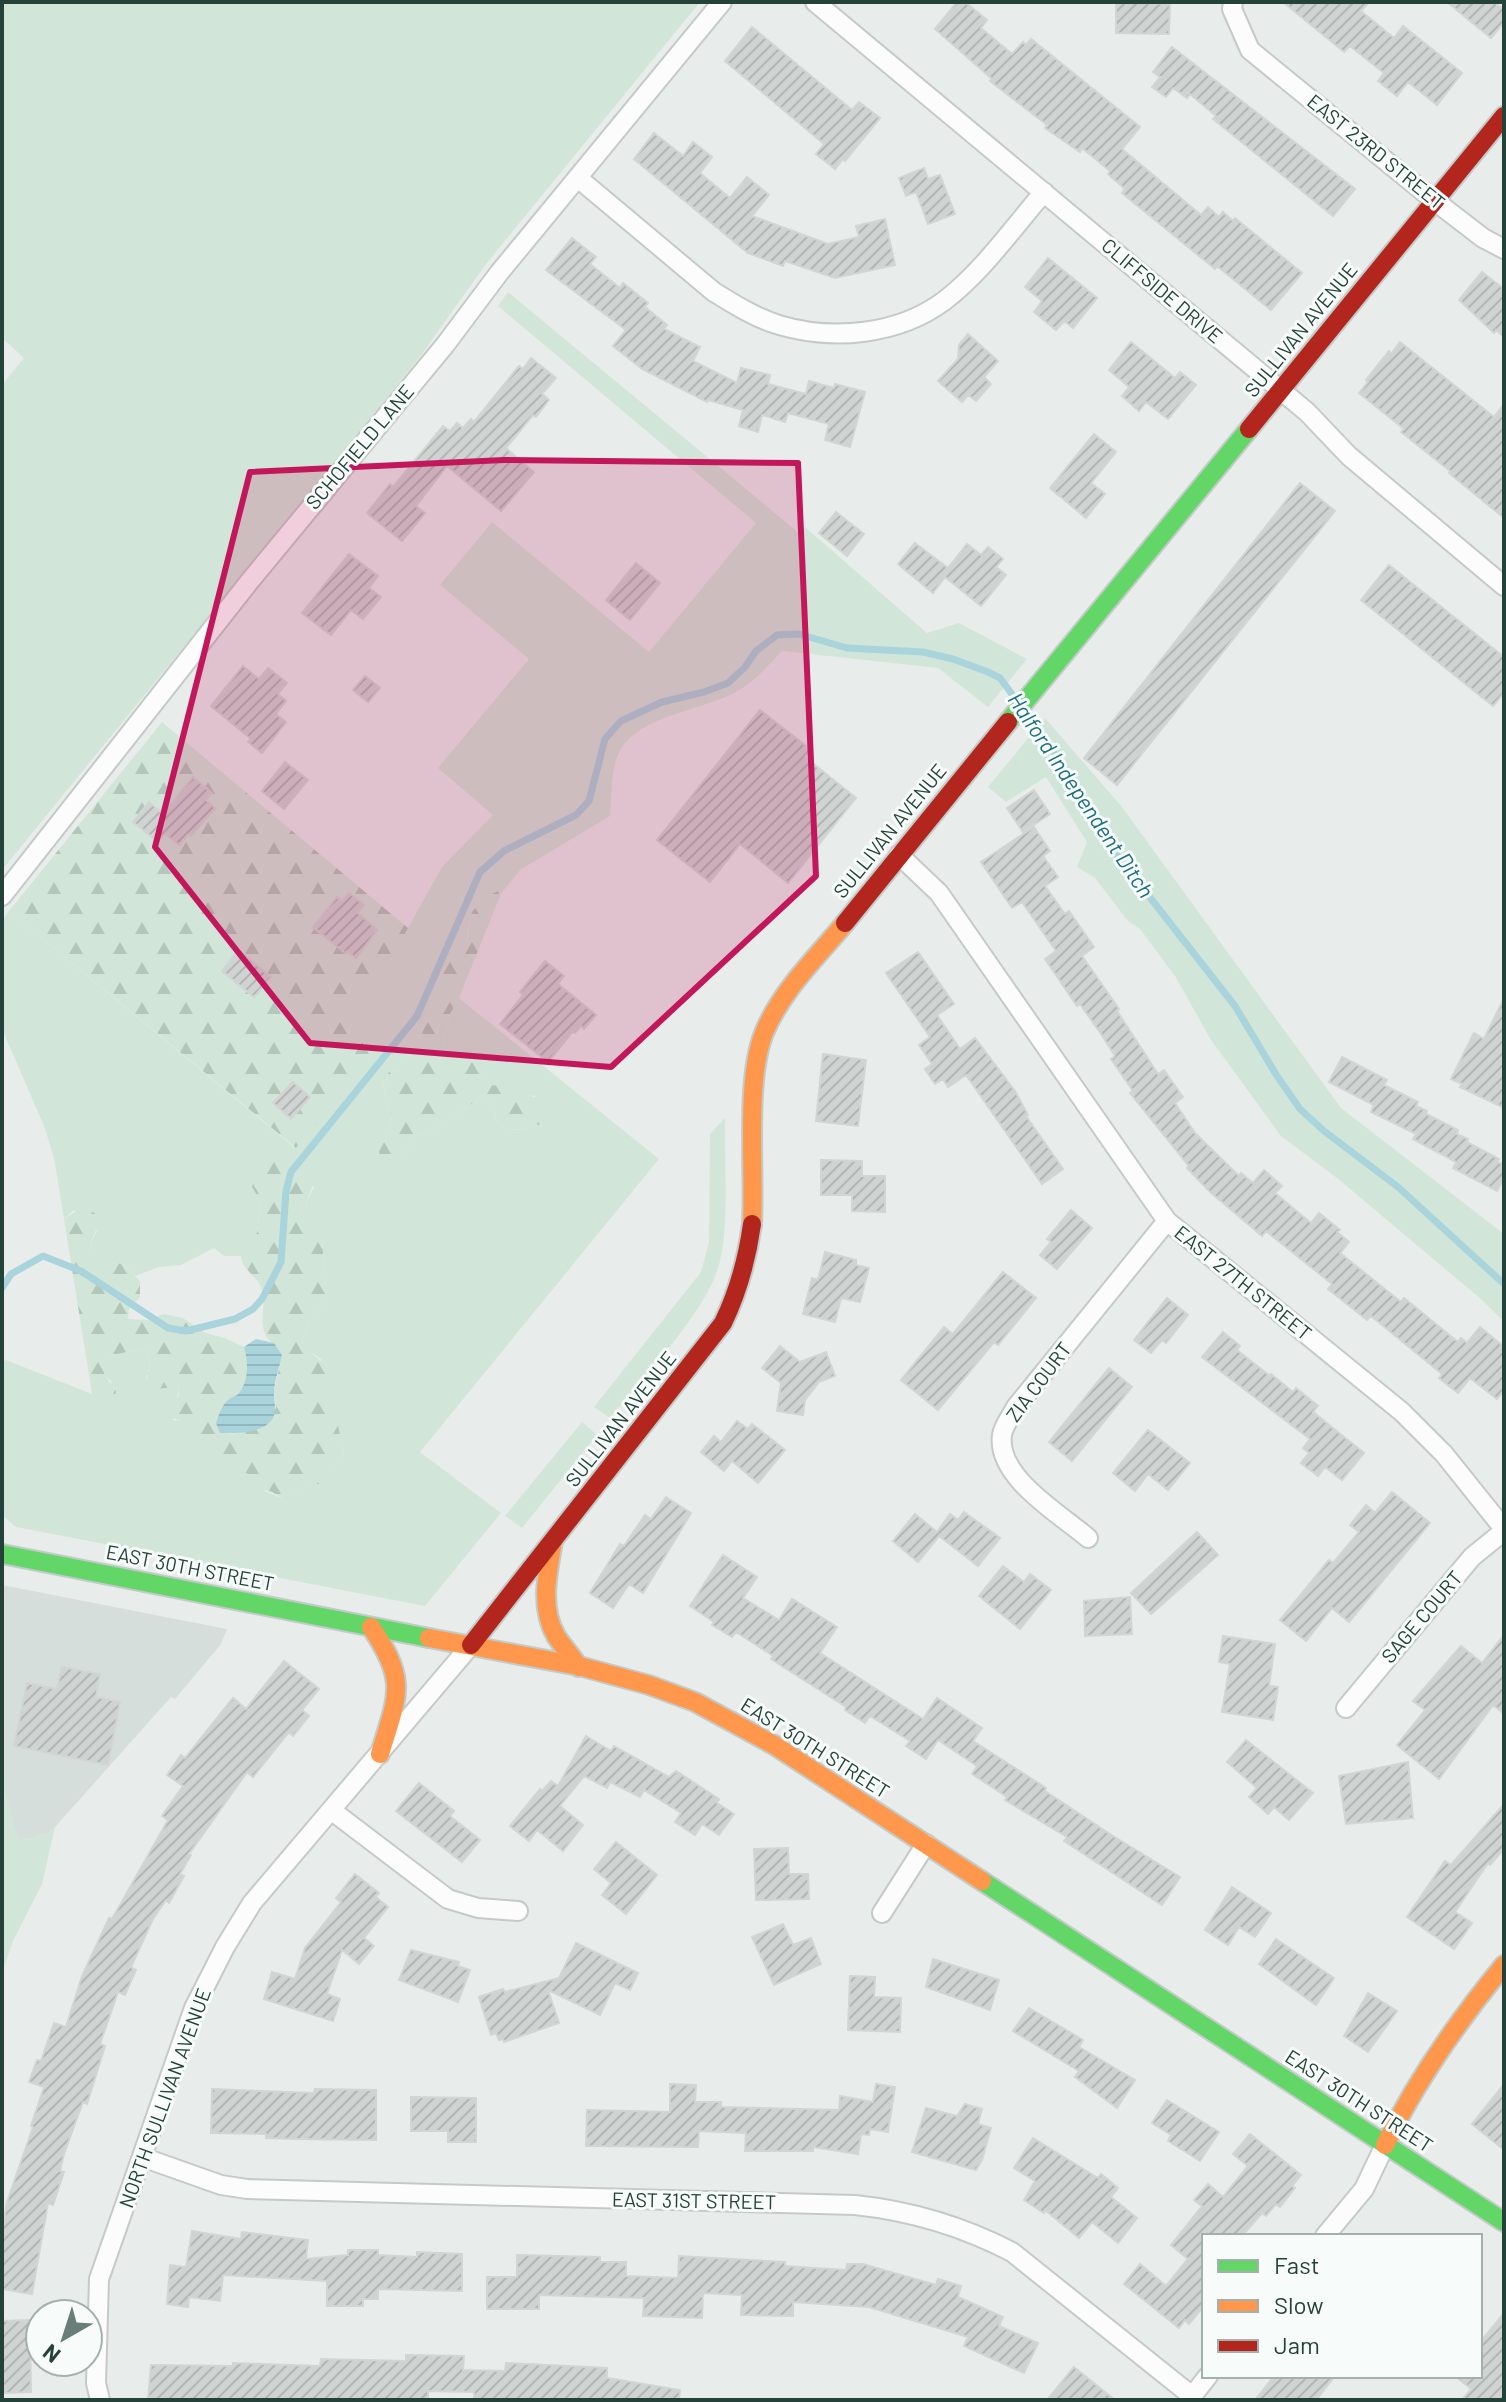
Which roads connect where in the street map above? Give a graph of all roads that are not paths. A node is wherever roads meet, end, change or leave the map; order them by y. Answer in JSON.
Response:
{"nodes":[{"id":1,"x":722,"y":2,"type":"edge"},
{"id":2,"x":815,"y":2,"type":"edge"},
{"id":3,"x":1233,"y":2,"type":"edge"},
{"id":4,"x":1504,"y":116,"type":"edge"},
{"id":5,"x":578,"y":178,"type":"junction"},
{"id":6,"x":1044,"y":192,"type":"junction"},
{"id":7,"x":1435,"y":201,"type":"junction"},
{"id":8,"x":1504,"y":249,"type":"edge"},
{"id":9,"x":1280,"y":389,"type":"junction"},
{"id":10,"x":1504,"y":586,"type":"edge"},
{"id":11,"x":899,"y":855,"type":"junction"},
{"id":12,"x":2,"y":896,"type":"edge"},
{"id":13,"x":1167,"y":1221,"type":"junction"},
{"id":14,"x":1504,"y":1530,"type":"edge"},
{"id":15,"x":1088,"y":1538,"type":"dead end"},
{"id":16,"x":553,"y":1541,"type":"junction"},
{"id":17,"x":2,"y":1554,"type":"edge"},
{"id":18,"x":371,"y":1627,"type":"junction"},
{"id":19,"x":471,"y":1645,"type":"junction"},
{"id":20,"x":579,"y":1667,"type":"junction"},
{"id":21,"x":1346,"y":1708,"type":"dead end"},
{"id":22,"x":380,"y":1754,"type":"junction"},
{"id":23,"x":331,"y":1810,"type":"junction"},
{"id":24,"x":926,"y":1844,"type":"junction"},
{"id":25,"x":518,"y":1911,"type":"dead end"},
{"id":26,"x":882,"y":1913,"type":"dead end"},
{"id":27,"x":1504,"y":1965,"type":"edge"},
{"id":28,"x":1385,"y":2145,"type":"junction"},
{"id":29,"x":142,"y":2157,"type":"junction"},
{"id":30,"x":1504,"y":2222,"type":"edge"},
{"id":31,"x":1327,"y":2234,"type":"edge"},
{"id":32,"x":1206,"y":2378,"type":"edge"},
{"id":33,"x":1190,"y":2398,"type":"edge"},
{"id":34,"x":100,"y":2400,"type":"edge"}],
"edges":[{"from":1,"to":5,"type":"street","name":"SCHOFIELD LANE"},
{"from":2,"to":6,"type":"street","name":"CLIFFSIDE DRIVE"},
{"from":3,"to":7,"type":"street","name":"EAST 23RD STREET"},
{"from":4,"to":7,"type":"main road","name":"SULLIVAN AVENUE"},
{"from":5,"to":6,"type":"street"},
{"from":5,"to":12,"type":"street","name":"SCHOFIELD LANE"},
{"from":6,"to":9,"type":"street","name":"CLIFFSIDE DRIVE"},
{"from":7,"to":8,"type":"street","name":"EAST 23RD STREET"},
{"from":7,"to":9,"type":"main road","name":"SULLIVAN AVENUE"},
{"from":9,"to":10,"type":"street","name":"CLIFFSIDE DRIVE"},
{"from":9,"to":11,"type":"main road","name":"SULLIVAN AVENUE"},
{"from":11,"to":13,"type":"street","name":"EAST 27TH STREET"},
{"from":11,"to":16,"type":"main road","name":"SULLIVAN AVENUE"},
{"from":13,"to":14,"type":"street","name":"EAST 27TH STREET"},
{"from":13,"to":15,"type":"street","name":"ZIA COURT"},
{"from":14,"to":21,"type":"street","name":"SAGE COURT"},
{"from":16,"to":19,"type":"main road","name":"SULLIVAN AVENUE"},
{"from":16,"to":20,"type":"main road"},
{"from":17,"to":18,"type":"main road","name":"EAST 30TH STREET"},
{"from":18,"to":19,"type":"main road","name":"EAST 30TH STREET"},
{"from":18,"to":22,"type":"main road"},
{"from":19,"to":20,"type":"main road","name":"EAST 30TH STREET"},
{"from":19,"to":22,"type":"street","name":"NORTH SULLIVAN AVENUE"},
{"from":20,"to":24,"type":"main road","name":"EAST 30TH STREET"},
{"from":22,"to":23,"type":"street","name":"NORTH SULLIVAN AVENUE"},
{"from":23,"to":25,"type":"street"},
{"from":23,"to":29,"type":"street","name":"NORTH SULLIVAN AVENUE"},
{"from":24,"to":26,"type":"street"},
{"from":24,"to":28,"type":"main road","name":"EAST 30TH STREET"},
{"from":27,"to":28,"type":"main road"},
{"from":28,"to":30,"type":"main road","name":"EAST 30TH STREET"},
{"from":28,"to":31,"type":"street"},
{"from":29,"to":33,"type":"street","name":"EAST 31ST STREET"},
{"from":29,"to":34,"type":"street","name":"NORTH SULLIVAN AVENUE"},
{"from":32,"to":33,"type":"street"}]}
